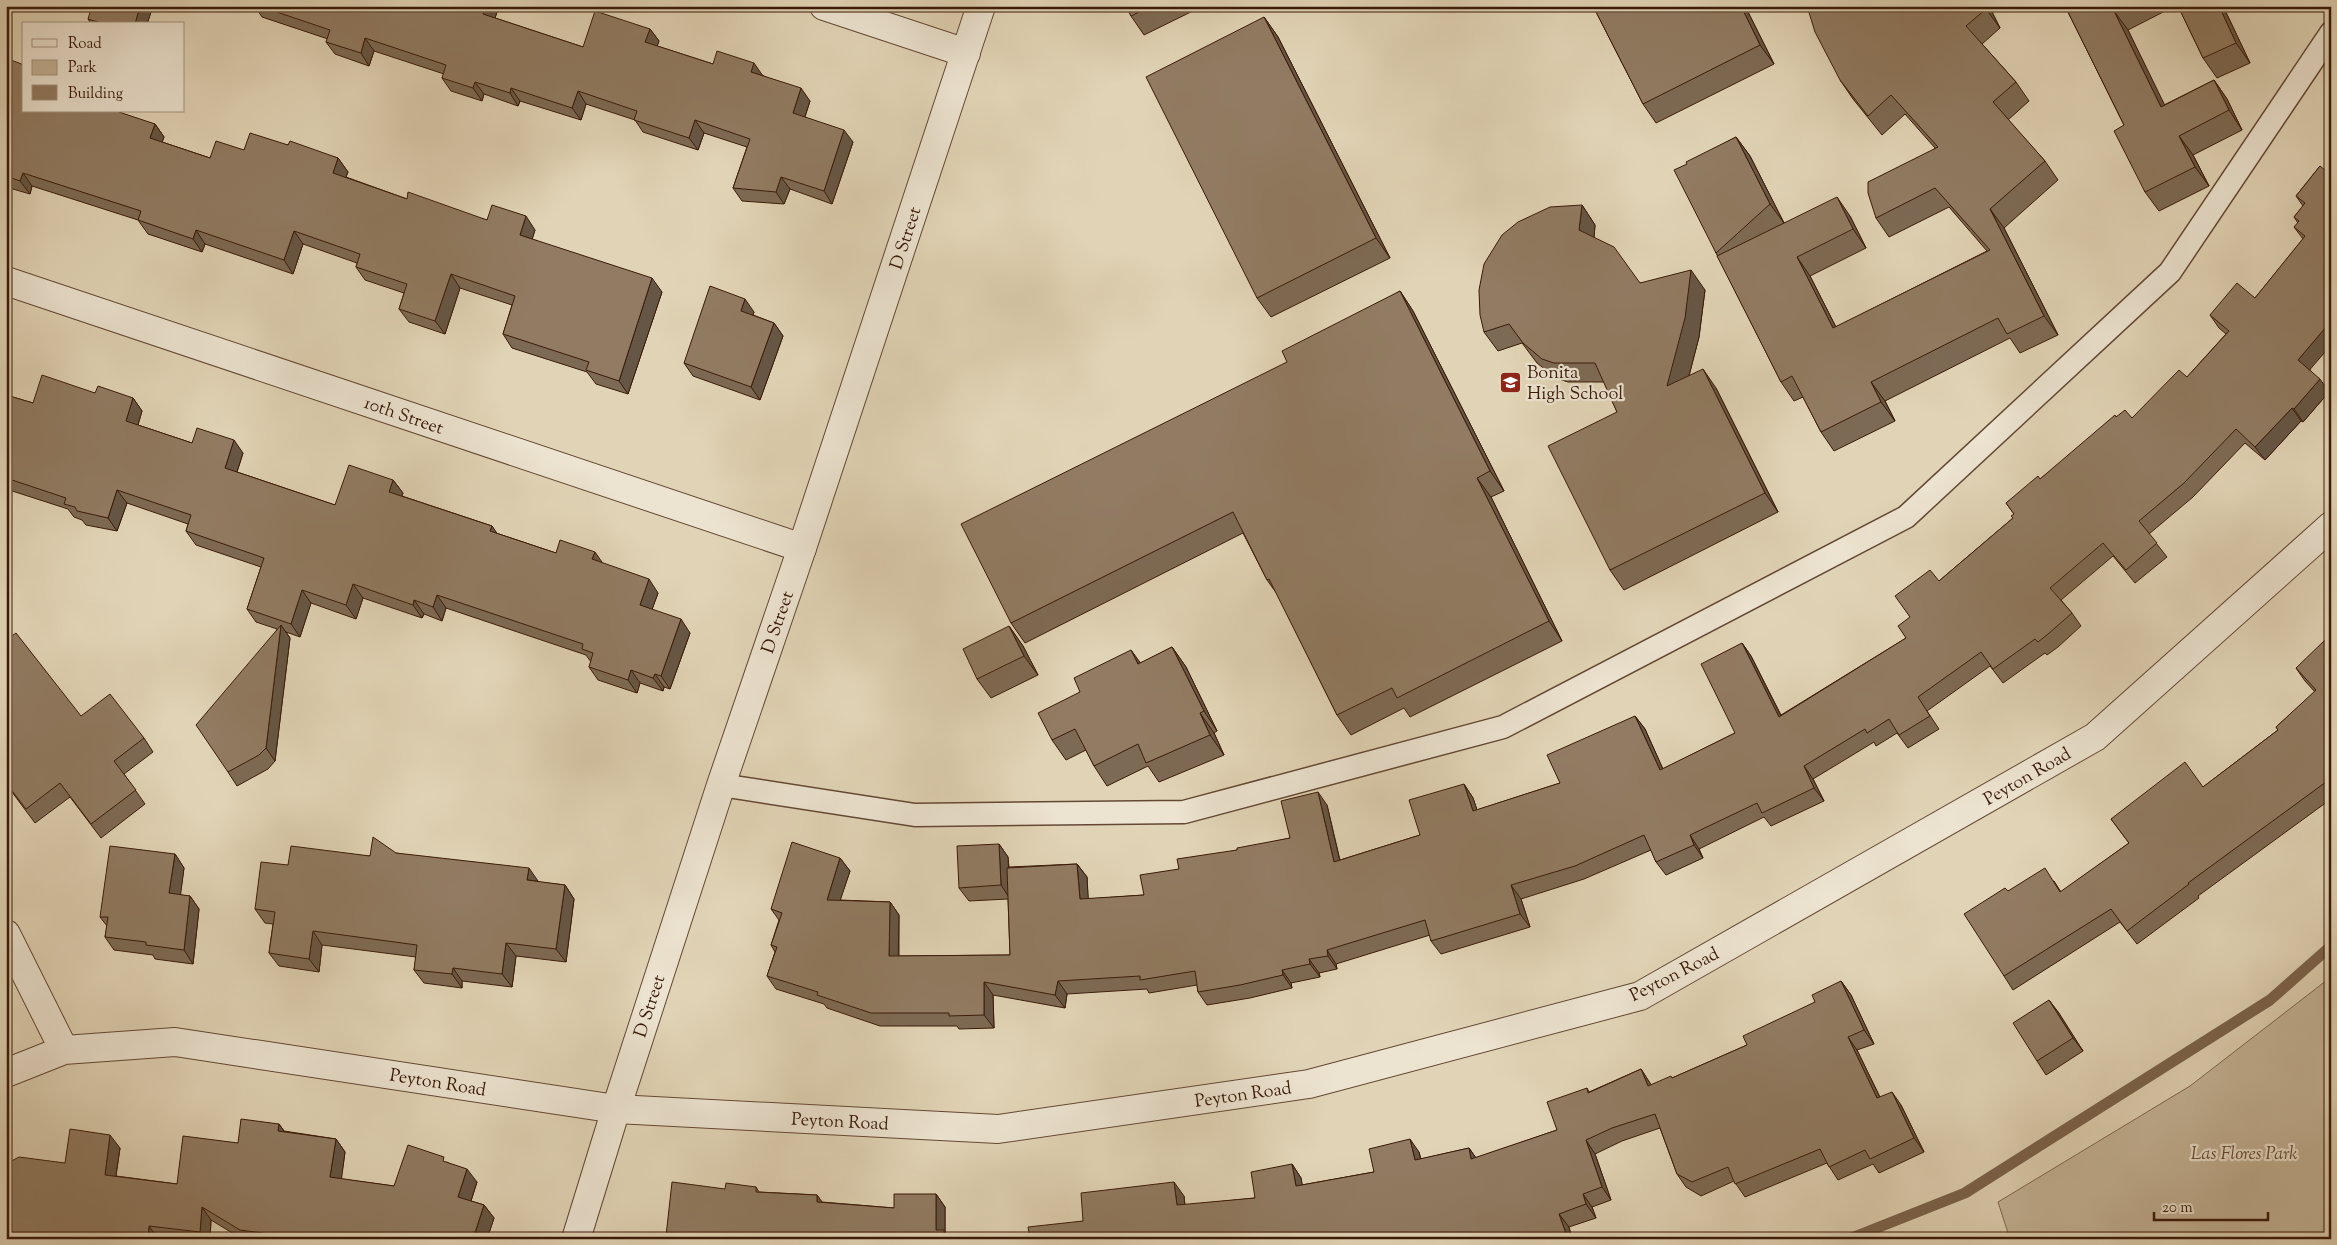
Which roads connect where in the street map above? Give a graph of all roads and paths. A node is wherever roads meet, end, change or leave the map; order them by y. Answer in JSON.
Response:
{"nodes":[{"id":1,"x":824,"y":6,"type":"edge"},
{"id":2,"x":981,"y":6,"type":"edge"},
{"id":3,"x":2331,"y":33,"type":"edge"},
{"id":4,"x":966,"y":53,"type":"junction"},
{"id":5,"x":6,"y":281,"type":"edge"},
{"id":6,"x":2331,"y":526,"type":"edge"},
{"id":7,"x":802,"y":548,"type":"junction"},
{"id":8,"x":721,"y":785,"type":"junction"},
{"id":9,"x":6,"y":934,"type":"edge"},
{"id":10,"x":64,"y":1050,"type":"junction"},
{"id":11,"x":6,"y":1073,"type":"edge"},
{"id":12,"x":616,"y":1109,"type":"junction"},
{"id":13,"x":576,"y":1239,"type":"edge"}],
"edges":[{"from":1,"to":4,"type":"street"},
{"from":2,"to":4,"type":"street","name":"D Street"},
{"from":3,"to":8,"type":"lane"},
{"from":4,"to":7,"type":"street","name":"D Street"},
{"from":5,"to":7,"type":"street","name":"10th Street"},
{"from":6,"to":12,"type":"street","name":"Peyton Road"},
{"from":7,"to":8,"type":"street","name":"D Street"},
{"from":8,"to":12,"type":"street","name":"D Street"},
{"from":9,"to":10,"type":"street"},
{"from":10,"to":11,"type":"street","name":"Peyton Road"},
{"from":10,"to":12,"type":"street","name":"Peyton Road"},
{"from":12,"to":13,"type":"street","name":"D Street"}]}
